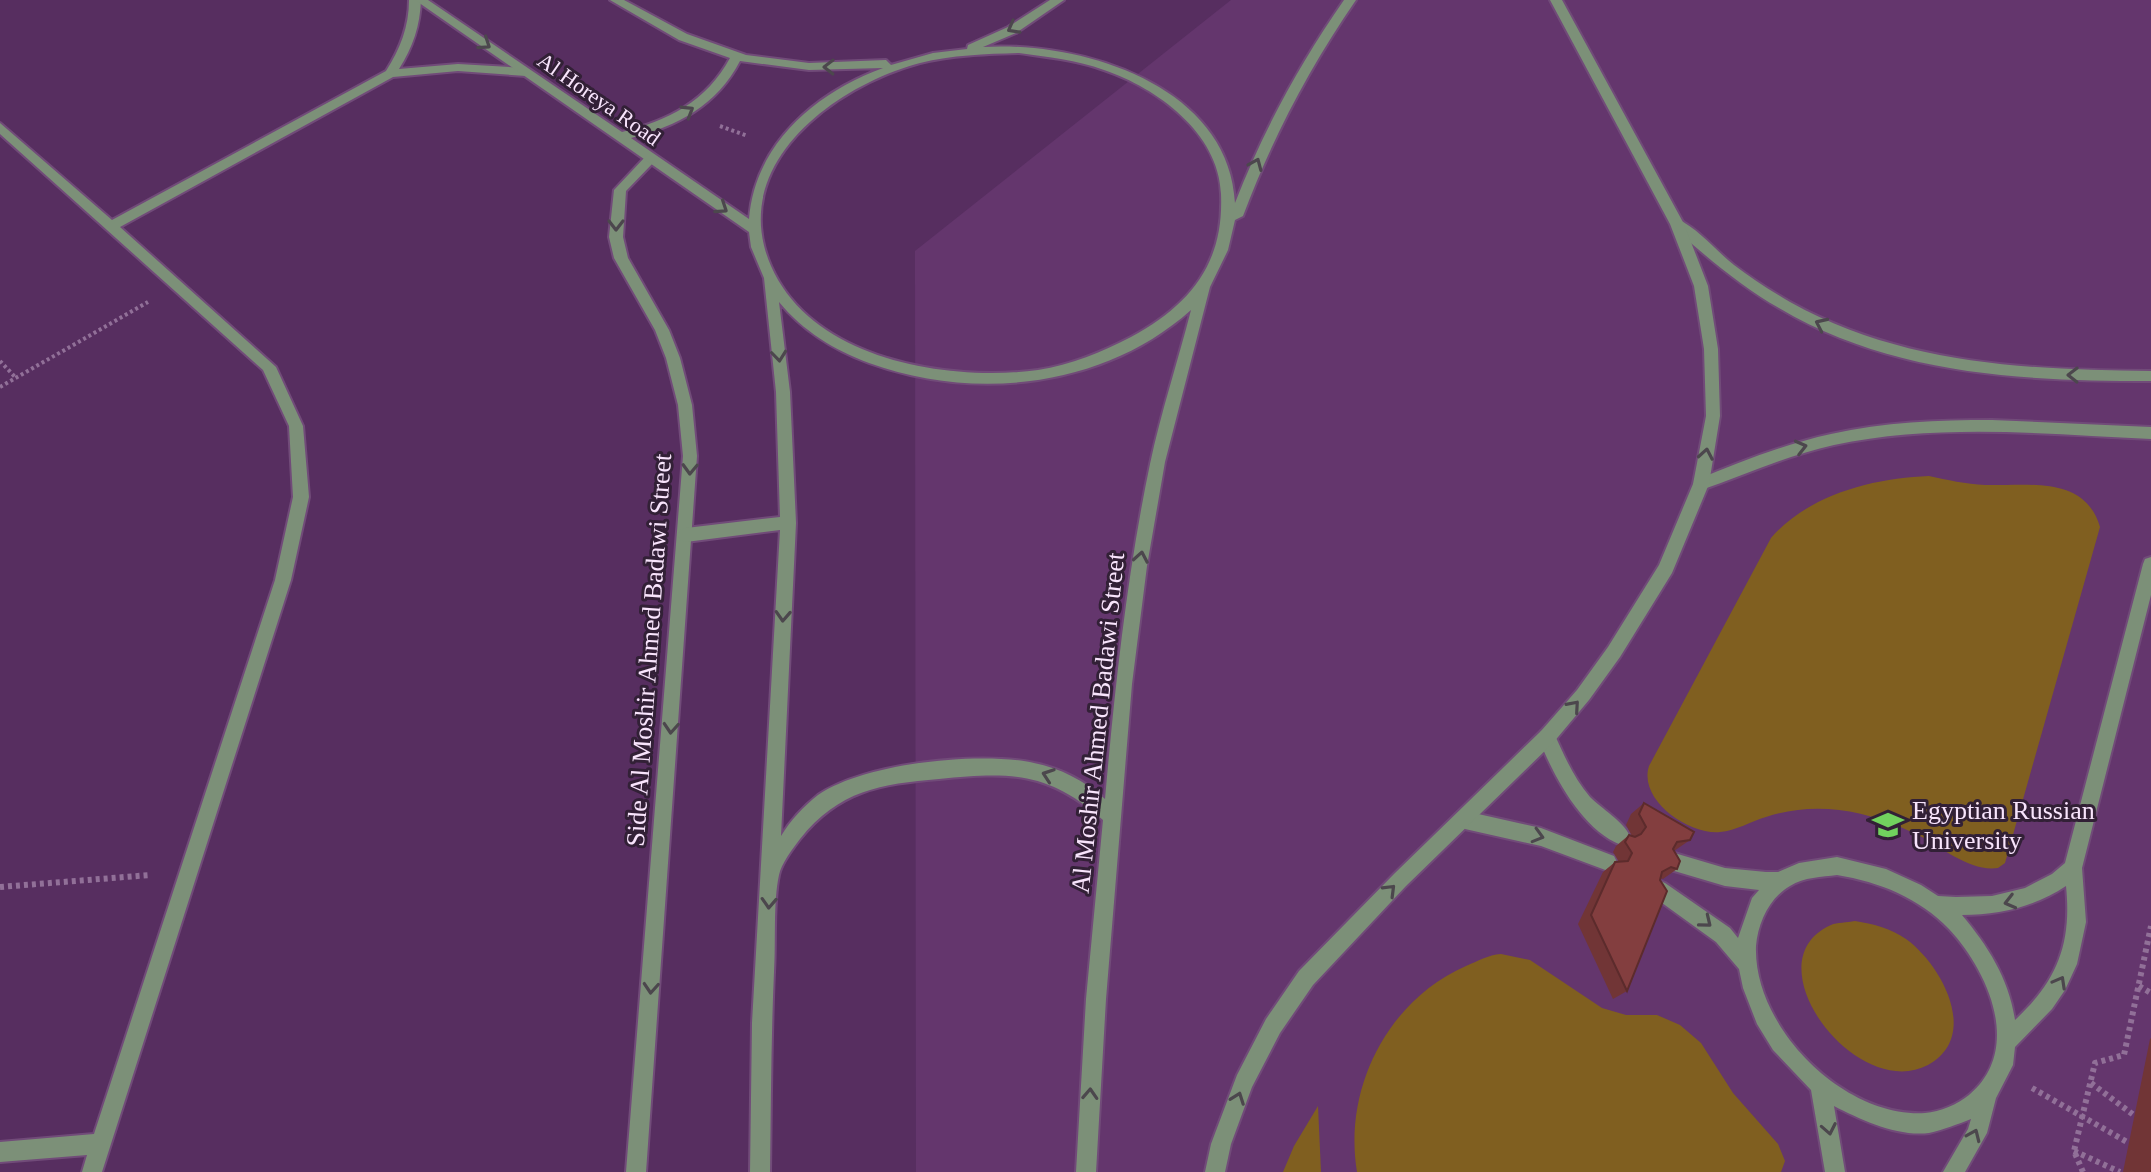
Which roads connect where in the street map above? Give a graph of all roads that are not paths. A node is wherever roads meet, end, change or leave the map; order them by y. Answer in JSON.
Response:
{"nodes":[{"id":1,"x":418,"y":0,"type":"edge"},
{"id":2,"x":616,"y":0,"type":"edge"},
{"id":3,"x":1058,"y":0,"type":"edge"},
{"id":4,"x":1350,"y":0,"type":"edge"},
{"id":5,"x":1556,"y":0,"type":"edge"},
{"id":6,"x":965,"y":51,"type":"junction"},
{"id":7,"x":736,"y":58,"type":"junction"},
{"id":8,"x":907,"y":63,"type":"junction"},
{"id":9,"x":526,"y":72,"type":"junction"},
{"id":10,"x":390,"y":74,"type":"junction"},
{"id":11,"x":0,"y":127,"type":"edge"},
{"id":12,"x":619,"y":137,"type":"junction"},
{"id":13,"x":650,"y":159,"type":"junction"},
{"id":14,"x":1677,"y":224,"type":"junction"},
{"id":15,"x":110,"y":227,"type":"junction"},
{"id":16,"x":754,"y":229,"type":"junction"},
{"id":17,"x":1228,"y":236,"type":"junction"},
{"id":18,"x":770,"y":279,"type":"junction"},
{"id":19,"x":1205,"y":286,"type":"junction"},
{"id":20,"x":2151,"y":376,"type":"edge"},
{"id":21,"x":2151,"y":433,"type":"edge"},
{"id":22,"x":1701,"y":484,"type":"junction"},
{"id":23,"x":788,"y":523,"type":"junction"},
{"id":24,"x":686,"y":535,"type":"junction"},
{"id":25,"x":2151,"y":564,"type":"edge"},
{"id":26,"x":1547,"y":737,"type":"junction"},
{"id":27,"x":1113,"y":817,"type":"junction"},
{"id":28,"x":1465,"y":820,"type":"junction"},
{"id":29,"x":1621,"y":836,"type":"dead end"},
{"id":30,"x":1671,"y":861,"type":"edge"},
{"id":31,"x":1608,"y":862,"type":"dead end"},
{"id":32,"x":2073,"y":868,"type":"junction"},
{"id":33,"x":770,"y":870,"type":"junction"},
{"id":34,"x":1780,"y":881,"type":"junction"},
{"id":35,"x":1658,"y":889,"type":"edge"},
{"id":36,"x":1936,"y":905,"type":"junction"},
{"id":37,"x":1747,"y":964,"type":"junction"},
{"id":38,"x":2008,"y":1040,"type":"junction"},
{"id":39,"x":1820,"y":1086,"type":"junction"},
{"id":40,"x":1987,"y":1095,"type":"junction"},
{"id":41,"x":101,"y":1144,"type":"junction"},
{"id":42,"x":0,"y":1152,"type":"edge"},
{"id":43,"x":92,"y":1172,"type":"edge"},
{"id":44,"x":636,"y":1172,"type":"edge"},
{"id":45,"x":760,"y":1172,"type":"edge"},
{"id":46,"x":1086,"y":1172,"type":"edge"},
{"id":47,"x":1215,"y":1172,"type":"edge"},
{"id":48,"x":1835,"y":1172,"type":"edge"},
{"id":49,"x":1953,"y":1172,"type":"edge"}],
"edges":[{"from":1,"to":9,"type":"street","name":"Al Horeya Road","one_way":true},
{"from":1,"to":10,"type":"street"},
{"from":2,"to":7,"type":"street"},
{"from":3,"to":6,"type":"street","one_way":true},
{"from":17,"to":4,"type":"street","one_way":true},
{"from":5,"to":14,"type":"street"},
{"from":6,"to":8,"type":"street"},
{"from":6,"to":17,"type":"street"},
{"from":8,"to":7,"type":"street","one_way":true},
{"from":12,"to":7,"type":"street","one_way":true},
{"from":8,"to":16,"type":"street"},
{"from":9,"to":10,"type":"street"},
{"from":9,"to":12,"type":"street","name":"Al Horeya Road"},
{"from":10,"to":15,"type":"street"},
{"from":11,"to":15,"type":"street"},
{"from":12,"to":13,"type":"street","name":"Al Horeya Road"},
{"from":13,"to":16,"type":"street","name":"Al Horeya Road","one_way":true},
{"from":13,"to":24,"type":"street","name":"Side Al Moshir Ahmed Badawi Street","one_way":true},
{"from":20,"to":14,"type":"street","one_way":true},
{"from":22,"to":14,"type":"street","one_way":true},
{"from":15,"to":41,"type":"street"},
{"from":16,"to":18,"type":"street"},
{"from":17,"to":19,"type":"street"},
{"from":18,"to":19,"type":"street"},
{"from":18,"to":23,"type":"street","one_way":true},
{"from":27,"to":19,"type":"street","name":"Al Moshir Ahmed Badawi Street","one_way":true},
{"from":22,"to":21,"type":"street","one_way":true},
{"from":26,"to":22,"type":"street","one_way":true},
{"from":23,"to":24,"type":"street"},
{"from":23,"to":33,"type":"street","one_way":true},
{"from":24,"to":44,"type":"street","name":"Side Al Moshir Ahmed Badawi Street","one_way":true},
{"from":25,"to":32,"type":"street"},
{"from":26,"to":28,"type":"street"},
{"from":26,"to":29,"type":"street"},
{"from":27,"to":33,"type":"street","one_way":true},
{"from":46,"to":27,"type":"street","name":"Al Moshir Ahmed Badawi Street","one_way":true},
{"from":28,"to":31,"type":"street","one_way":true},
{"from":47,"to":28,"type":"street","one_way":true},
{"from":30,"to":34,"type":"street"},
{"from":32,"to":36,"type":"street","one_way":true},
{"from":38,"to":32,"type":"street","one_way":true},
{"from":33,"to":45,"type":"street","one_way":true},
{"from":34,"to":36,"type":"street"},
{"from":34,"to":37,"type":"street"},
{"from":35,"to":37,"type":"street","one_way":true},
{"from":36,"to":38,"type":"street"},
{"from":37,"to":39,"type":"street"},
{"from":38,"to":40,"type":"street"},
{"from":39,"to":40,"type":"street"},
{"from":39,"to":48,"type":"street","one_way":true},
{"from":49,"to":40,"type":"street","one_way":true},
{"from":41,"to":42,"type":"street"},
{"from":41,"to":43,"type":"street"}]}
